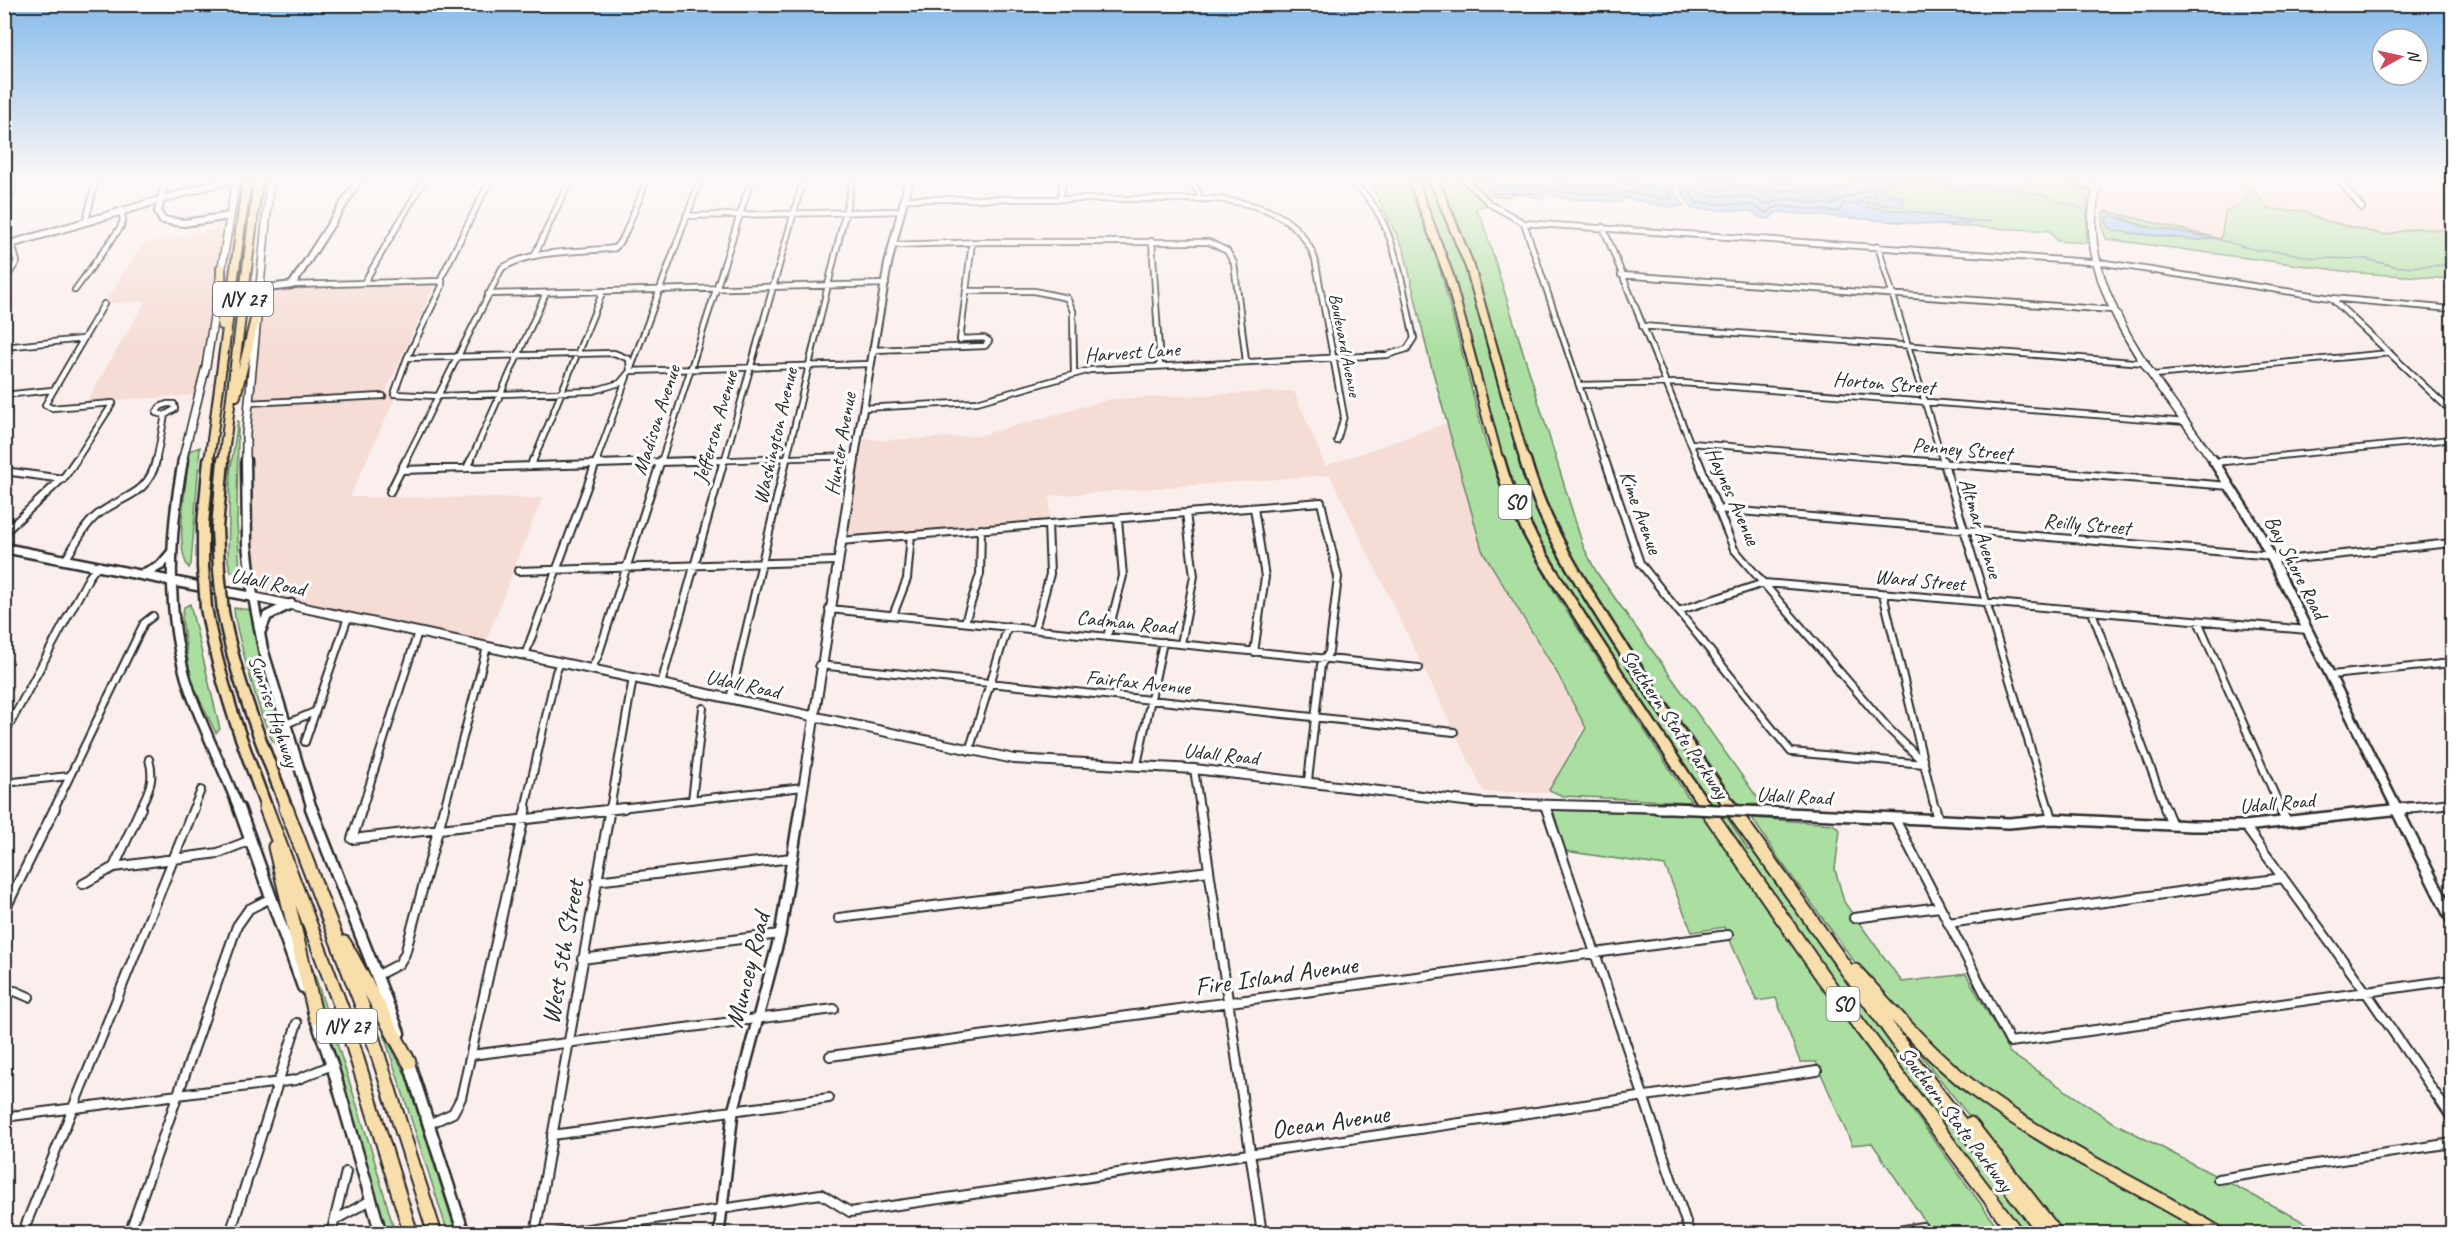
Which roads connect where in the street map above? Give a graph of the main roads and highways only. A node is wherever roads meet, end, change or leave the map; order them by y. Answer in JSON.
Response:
{"nodes":[{"id":1,"x":226,"y":238,"type":"edge"},
{"id":2,"x":239,"y":238,"type":"edge"},
{"id":3,"x":251,"y":238,"type":"edge"},
{"id":4,"x":265,"y":238,"type":"edge"},
{"id":5,"x":1435,"y":238,"type":"edge"},
{"id":6,"x":1458,"y":238,"type":"edge"},
{"id":7,"x":2094,"y":238,"type":"edge"},
{"id":8,"x":2094,"y":241,"type":"joint"},
{"id":9,"x":221,"y":267,"type":"junction"},
{"id":10,"x":258,"y":307,"type":"junction"},
{"id":11,"x":223,"y":362,"type":"junction"},
{"id":12,"x":228,"y":419,"type":"junction"},
{"id":13,"x":4,"y":548,"type":"edge"},
{"id":14,"x":172,"y":552,"type":"junction"},
{"id":15,"x":140,"y":574,"type":"junction"},
{"id":16,"x":172,"y":581,"type":"junction"},
{"id":17,"x":253,"y":597,"type":"junction"},
{"id":18,"x":291,"y":604,"type":"road end"},
{"id":19,"x":260,"y":634,"type":"junction"},
{"id":20,"x":272,"y":823,"type":"junction"},
{"id":21,"x":2452,"y":920,"type":"edge"},
{"id":22,"x":332,"y":926,"type":"junction"},
{"id":23,"x":1822,"y":936,"type":"junction"},
{"id":24,"x":1877,"y":1010,"type":"junction"},
{"id":25,"x":316,"y":1018,"type":"junction"},
{"id":26,"x":409,"y":1062,"type":"junction"},
{"id":27,"x":381,"y":1233,"type":"edge"},
{"id":28,"x":411,"y":1233,"type":"edge"},
{"id":29,"x":435,"y":1233,"type":"edge"},
{"id":30,"x":464,"y":1233,"type":"edge"},
{"id":31,"x":2017,"y":1233,"type":"edge"},
{"id":32,"x":2046,"y":1233,"type":"edge"},
{"id":33,"x":2056,"y":1233,"type":"edge"},
{"id":34,"x":2219,"y":1233,"type":"edge"}],
"edges":[{"from":1,"to":9,"type":"main road"},
{"from":2,"to":11,"type":"highway","name":"Sunrise Highway","number":"NY 27"},
{"from":3,"to":12,"type":"highway","name":"Sunrise Highway","number":"NY 27"},
{"from":4,"to":10,"type":"main road","name":"Sunrise Highway"},
{"from":5,"to":31,"type":"highway","name":"Southern State Parkway","number":"SO"},
{"from":6,"to":23,"type":"highway","name":"Southern State Parkway","number":"SO"},
{"from":7,"to":8,"type":"main road","name":"Bay Shore Road"},
{"from":8,"to":21,"type":"main road","name":"Bay Shore Road"},
{"from":9,"to":11,"type":"highway"},
{"from":9,"to":14,"type":"main road"},
{"from":10,"to":12,"type":"highway"},
{"from":10,"to":17,"type":"main road","name":"Sunrise Highway"},
{"from":11,"to":20,"type":"highway","name":"Sunrise Highway","number":"NY 27","bridge":true},
{"from":12,"to":22,"type":"highway","name":"Sunrise Highway","number":"NY 27","bridge":true},
{"from":13,"to":15,"type":"main road","name":"Udall Road"},
{"from":14,"to":15,"type":"main road"},
{"from":14,"to":16,"type":"main road"},
{"from":15,"to":16,"type":"main road","name":"Udall Road"},
{"from":16,"to":17,"type":"main road","name":"Udall Road"},
{"from":16,"to":25,"type":"main road"},
{"from":17,"to":19,"type":"main road","name":"Sunrise Highway"},
{"from":18,"to":19,"type":"main road"},
{"from":19,"to":26,"type":"main road","name":"Sunrise Highway"},
{"from":20,"to":25,"type":"highway"},
{"from":20,"to":28,"type":"highway","name":"Sunrise Highway","number":"NY 27"},
{"from":22,"to":26,"type":"highway"},
{"from":22,"to":29,"type":"highway","name":"Sunrise Highway","number":"NY 27"},
{"from":23,"to":24,"type":"highway","name":"Southern State Parkway","number":"SO"},
{"from":23,"to":34,"type":"highway"},
{"from":24,"to":32,"type":"highway","name":"Southern State Parkway","number":"SO"},
{"from":24,"to":33,"type":"highway","name":"Southern State Parkway","number":"SO"},
{"from":25,"to":27,"type":"main road"},
{"from":26,"to":30,"type":"main road","name":"Sunrise Highway"}]}
